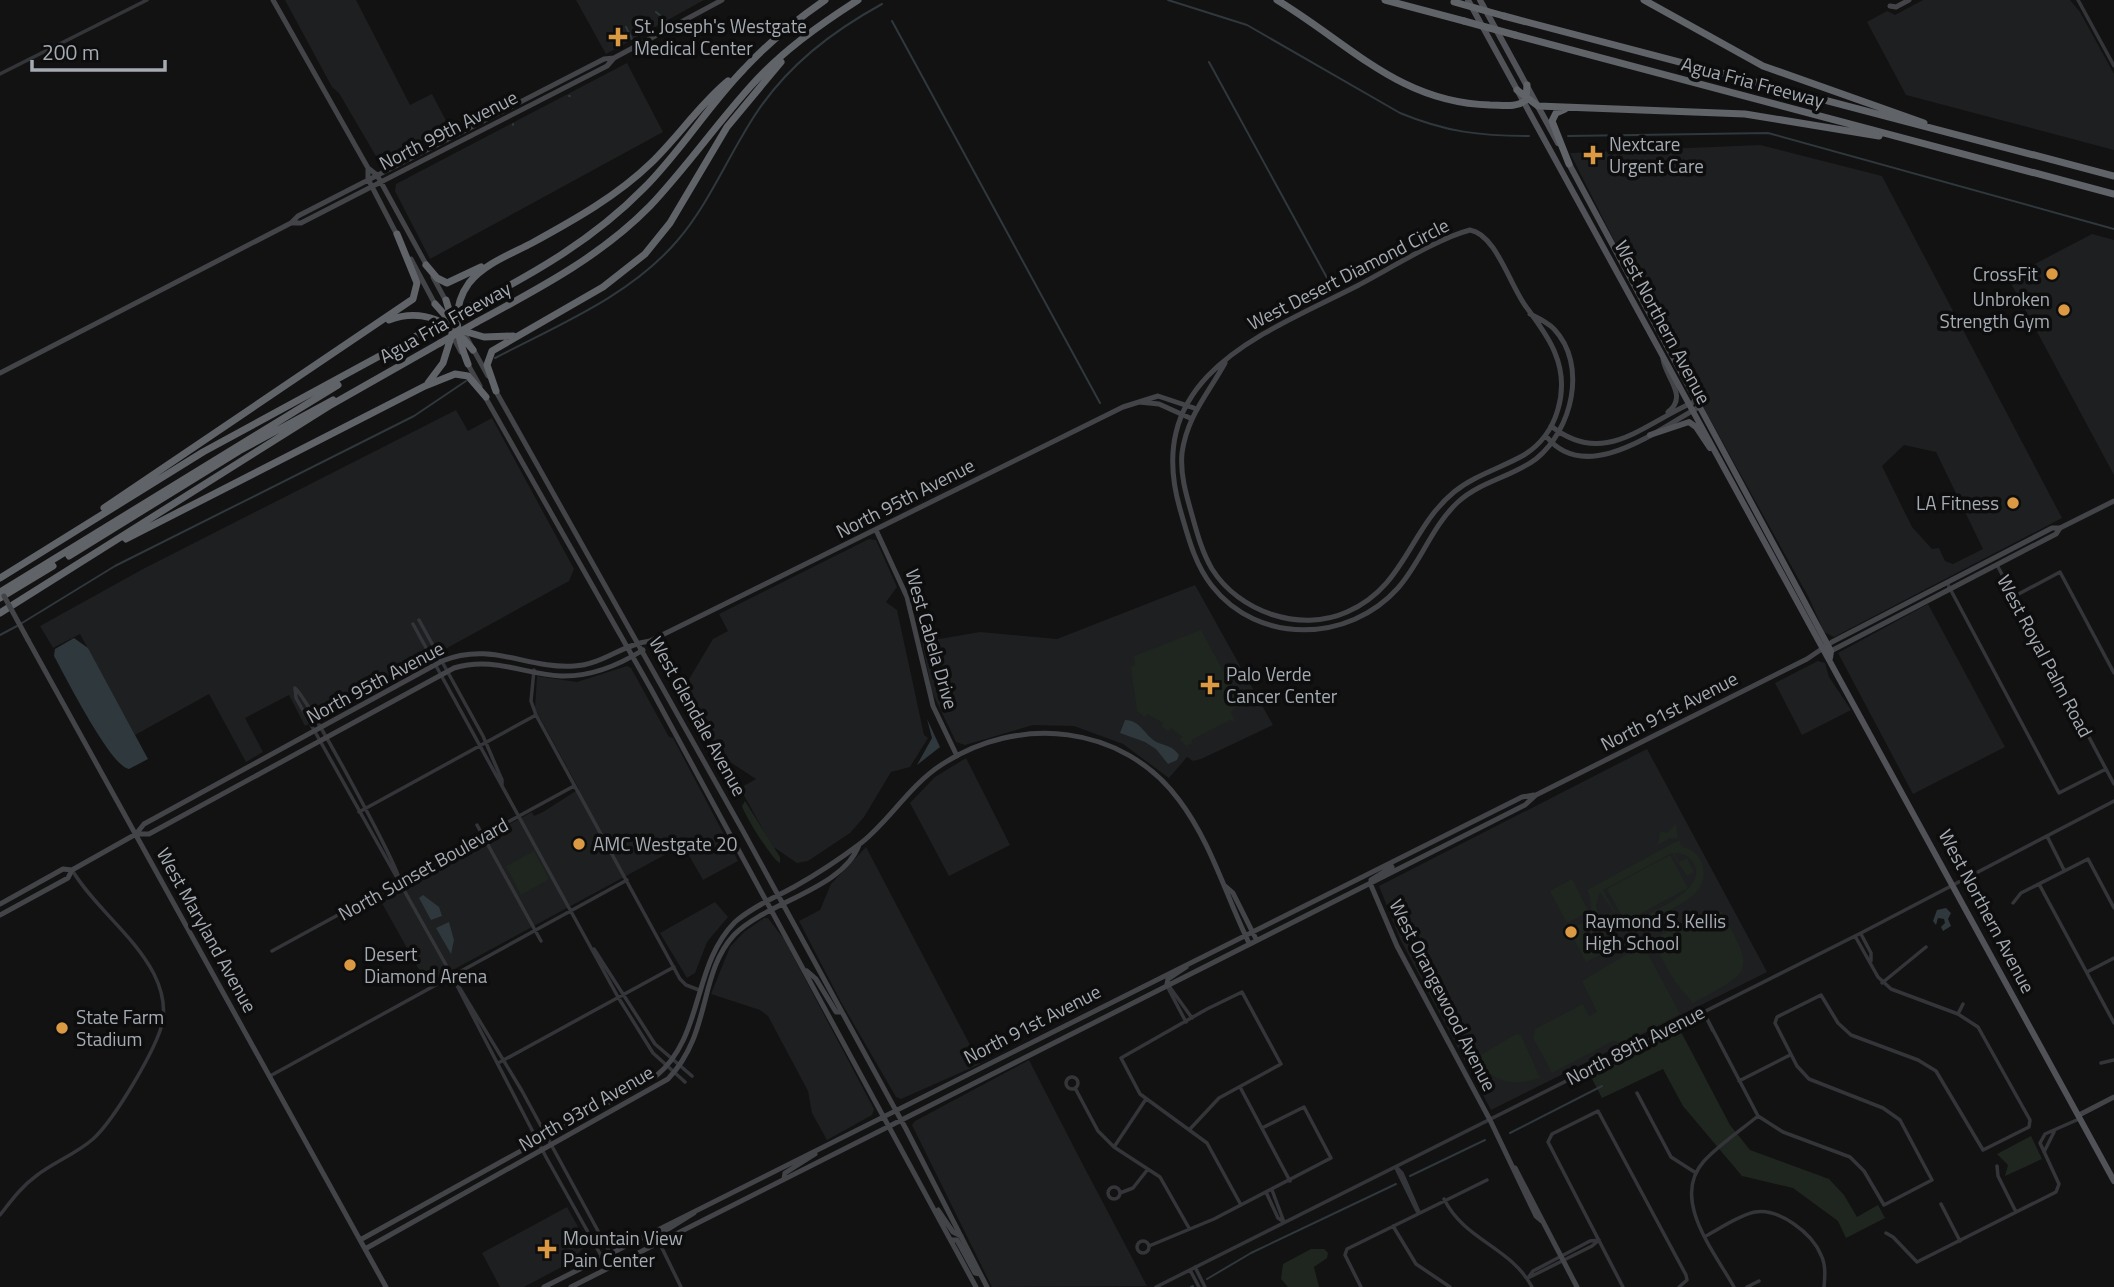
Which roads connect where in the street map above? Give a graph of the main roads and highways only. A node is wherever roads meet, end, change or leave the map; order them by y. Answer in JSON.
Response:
{"nodes":[{"id":1,"x":273,"y":0,"type":"edge"},
{"id":2,"x":722,"y":0,"type":"edge"},
{"id":3,"x":825,"y":0,"type":"edge"},
{"id":4,"x":858,"y":0,"type":"edge"},
{"id":5,"x":1277,"y":0,"type":"edge"},
{"id":6,"x":1385,"y":0,"type":"edge"},
{"id":7,"x":1468,"y":0,"type":"edge"},
{"id":8,"x":1480,"y":0,"type":"edge"},
{"id":9,"x":1644,"y":0,"type":"edge"},
{"id":10,"x":1909,"y":0,"type":"edge"},
{"id":11,"x":1450,"y":1,"type":"edge"},
{"id":12,"x":1888,"y":3,"type":"edge"},
{"id":13,"x":802,"y":38,"type":"junction"},
{"id":14,"x":743,"y":70,"type":"junction"},
{"id":15,"x":1527,"y":85,"type":"junction"},
{"id":16,"x":1517,"y":90,"type":"joint"},
{"id":17,"x":1525,"y":101,"type":"junction"},
{"id":18,"x":1538,"y":106,"type":"junction"},
{"id":19,"x":1574,"y":108,"type":"junction"},
{"id":20,"x":495,"y":119,"type":"junction"},
{"id":21,"x":1937,"y":130,"type":"junction"},
{"id":22,"x":442,"y":141,"type":"junction"},
{"id":23,"x":452,"y":145,"type":"junction"},
{"id":24,"x":1931,"y":146,"type":"junction"},
{"id":25,"x":439,"y":152,"type":"junction"},
{"id":26,"x":1569,"y":164,"type":"junction"},
{"id":27,"x":368,"y":168,"type":"junction"},
{"id":28,"x":377,"y":174,"type":"junction"},
{"id":29,"x":2114,"y":176,"type":"edge"},
{"id":30,"x":368,"y":179,"type":"junction"},
{"id":31,"x":381,"y":182,"type":"junction"},
{"id":32,"x":372,"y":187,"type":"junction"},
{"id":33,"x":2114,"y":194,"type":"edge"},
{"id":34,"x":1586,"y":213,"type":"junction"},
{"id":35,"x":291,"y":223,"type":"junction"},
{"id":36,"x":397,"y":234,"type":"junction"},
{"id":37,"x":1608,"y":237,"type":"junction"},
{"id":38,"x":495,"y":262,"type":"junction"},
{"id":39,"x":426,"y":265,"type":"junction"},
{"id":40,"x":1627,"y":282,"type":"junction"},
{"id":41,"x":446,"y":300,"type":"joint"},
{"id":42,"x":435,"y":304,"type":"junction"},
{"id":43,"x":1530,"y":314,"type":"junction"},
{"id":44,"x":444,"y":322,"type":"junction"},
{"id":45,"x":375,"y":327,"type":"junction"},
{"id":46,"x":456,"y":328,"type":"junction"},
{"id":47,"x":523,"y":332,"type":"junction"},
{"id":48,"x":473,"y":350,"type":"joint"},
{"id":49,"x":1662,"y":355,"type":"junction"},
{"id":50,"x":1225,"y":363,"type":"junction"},
{"id":51,"x":468,"y":364,"type":"joint"},
{"id":52,"x":0,"y":373,"type":"edge"},
{"id":53,"x":353,"y":373,"type":"junction"},
{"id":54,"x":425,"y":386,"type":"junction"},
{"id":55,"x":496,"y":391,"type":"junction"},
{"id":56,"x":353,"y":392,"type":"junction"},
{"id":57,"x":486,"y":397,"type":"junction"},
{"id":58,"x":1136,"y":402,"type":"junction"},
{"id":59,"x":1186,"y":404,"type":"junction"},
{"id":60,"x":1694,"y":405,"type":"junction"},
{"id":61,"x":1194,"y":408,"type":"junction"},
{"id":62,"x":1182,"y":414,"type":"junction"},
{"id":63,"x":1191,"y":418,"type":"junction"},
{"id":64,"x":1550,"y":426,"type":"junction"},
{"id":65,"x":1646,"y":428,"type":"junction"},
{"id":66,"x":1559,"y":432,"type":"junction"},
{"id":67,"x":1650,"y":435,"type":"junction"},
{"id":68,"x":1546,"y":436,"type":"junction"},
{"id":69,"x":1552,"y":443,"type":"junction"},
{"id":70,"x":1718,"y":457,"type":"junction"},
{"id":71,"x":2114,"y":500,"type":"edge"},
{"id":72,"x":89,"y":522,"type":"junction"},
{"id":73,"x":1424,"y":527,"type":"junction"},
{"id":74,"x":2060,"y":528,"type":"junction"},
{"id":75,"x":1761,"y":529,"type":"junction"},
{"id":76,"x":876,"y":530,"type":"junction"},
{"id":77,"x":1433,"y":533,"type":"junction"},
{"id":78,"x":91,"y":540,"type":"junction"},
{"id":79,"x":2024,"y":543,"type":"junction"},
{"id":80,"x":88,"y":559,"type":"junction"},
{"id":81,"x":1997,"y":565,"type":"junction"},
{"id":82,"x":0,"y":578,"type":"edge"},
{"id":83,"x":1948,"y":586,"type":"junction"},
{"id":84,"x":1,"y":593,"type":"edge"},
{"id":85,"x":1918,"y":597,"type":"junction"},
{"id":86,"x":0,"y":612,"type":"edge"},
{"id":87,"x":1885,"y":622,"type":"junction"},
{"id":88,"x":650,"y":641,"type":"junction"},
{"id":89,"x":639,"y":642,"type":"junction"},
{"id":90,"x":628,"y":648,"type":"junction"},
{"id":91,"x":643,"y":651,"type":"junction"},
{"id":92,"x":1825,"y":651,"type":"junction"},
{"id":93,"x":633,"y":656,"type":"junction"},
{"id":94,"x":957,"y":756,"type":"junction"},
{"id":95,"x":1536,"y":795,"type":"junction"},
{"id":96,"x":1477,"y":820,"type":"junction"},
{"id":97,"x":1481,"y":827,"type":"junction"},
{"id":98,"x":136,"y":834,"type":"junction"},
{"id":99,"x":859,"y":845,"type":"junction"},
{"id":100,"x":1408,"y":855,"type":"junction"},
{"id":101,"x":72,"y":870,"type":"junction"},
{"id":102,"x":1370,"y":883,"type":"junction"},
{"id":103,"x":1224,"y":885,"type":"junction"},
{"id":104,"x":778,"y":895,"type":"junction"},
{"id":105,"x":767,"y":901,"type":"junction"},
{"id":106,"x":0,"y":904,"type":"edge"},
{"id":107,"x":783,"y":904,"type":"junction"},
{"id":108,"x":772,"y":909,"type":"junction"},
{"id":109,"x":0,"y":915,"type":"edge"},
{"id":110,"x":1253,"y":932,"type":"junction"},
{"id":111,"x":1245,"y":936,"type":"junction"},
{"id":112,"x":1256,"y":939,"type":"junction"},
{"id":113,"x":1249,"y":943,"type":"junction"},
{"id":114,"x":1188,"y":964,"type":"junction"},
{"id":115,"x":804,"y":969,"type":"junction"},
{"id":116,"x":1167,"y":984,"type":"junction"},
{"id":117,"x":842,"y":1012,"type":"junction"},
{"id":118,"x":1011,"y":1053,"type":"junction"},
{"id":119,"x":1016,"y":1062,"type":"junction"},
{"id":120,"x":2114,"y":1097,"type":"edge"},
{"id":121,"x":895,"y":1110,"type":"junction"},
{"id":122,"x":884,"y":1115,"type":"junction"},
{"id":123,"x":2080,"y":1116,"type":"junction"},
{"id":124,"x":901,"y":1121,"type":"junction"},
{"id":125,"x":891,"y":1126,"type":"junction"},
{"id":126,"x":820,"y":1149,"type":"junction"},
{"id":127,"x":784,"y":1179,"type":"junction"},
{"id":128,"x":2114,"y":1181,"type":"edge"},
{"id":129,"x":932,"y":1204,"type":"junction"},
{"id":130,"x":699,"y":1209,"type":"junction"},
{"id":131,"x":961,"y":1236,"type":"junction"},
{"id":132,"x":360,"y":1240,"type":"junction"},
{"id":133,"x":951,"y":1240,"type":"junction"},
{"id":134,"x":659,"y":1242,"type":"junction"},
{"id":135,"x":365,"y":1249,"type":"junction"},
{"id":136,"x":980,"y":1274,"type":"junction"},
{"id":137,"x":386,"y":1287,"type":"edge"},
{"id":138,"x":544,"y":1287,"type":"edge"},
{"id":139,"x":571,"y":1287,"type":"edge"},
{"id":140,"x":976,"y":1287,"type":"edge"},
{"id":141,"x":987,"y":1287,"type":"edge"},
{"id":142,"x":1577,"y":1287,"type":"edge"}],
"edges":[{"from":1,"to":27,"type":"main road"},
{"from":2,"to":20,"type":"main road","name":"North 99th Avenue"},
{"from":3,"to":14,"type":"highway","name":"Agua Fria Freeway"},
{"from":4,"to":13,"type":"highway","name":"Agua Fria Freeway"},
{"from":5,"to":17,"type":"highway"},
{"from":6,"to":24,"type":"highway","name":"Agua Fria Freeway","bridge":true},
{"from":7,"to":16,"type":"main road"},
{"from":8,"to":15,"type":"main road","name":"West Northern Avenue"},
{"from":9,"to":21,"type":"highway"},
{"from":10,"to":12,"type":"main road"},
{"from":11,"to":21,"type":"highway","name":"Agua Fria Freeway","bridge":true},
{"from":13,"to":47,"type":"highway"},
{"from":13,"to":56,"type":"highway","name":"Agua Fria Freeway","bridge":true},
{"from":14,"to":38,"type":"highway"},
{"from":14,"to":53,"type":"highway","name":"Agua Fria Freeway","bridge":true},
{"from":15,"to":17,"type":"highway"},
{"from":15,"to":18,"type":"main road","name":"West Northern Avenue"},
{"from":16,"to":17,"type":"highway"},
{"from":17,"to":18,"type":"highway"},
{"from":17,"to":34,"type":"main road","name":"West Northern Avenue"},
{"from":18,"to":19,"type":"highway"},
{"from":18,"to":26,"type":"main road","name":"West Northern Avenue"},
{"from":19,"to":24,"type":"highway"},
{"from":19,"to":26,"type":"highway"},
{"from":20,"to":22,"type":"main road","name":"North 99th Avenue"},
{"from":20,"to":23,"type":"main road","name":"North 99th Avenue"},
{"from":21,"to":29,"type":"highway","name":"Agua Fria Freeway"},
{"from":22,"to":23,"type":"main road"},
{"from":22,"to":25,"type":"main road"},
{"from":22,"to":28,"type":"main road","name":"North 99th Avenue"},
{"from":23,"to":25,"type":"main road","name":"North 99th Avenue"},
{"from":24,"to":33,"type":"highway","name":"Agua Fria Freeway"},
{"from":25,"to":31,"type":"main road","name":"North 99th Avenue"},
{"from":26,"to":37,"type":"main road","name":"West Northern Avenue"},
{"from":27,"to":28,"type":"main road"},
{"from":27,"to":30,"type":"main road"},
{"from":28,"to":30,"type":"main road","name":"North 99th Avenue"},
{"from":28,"to":31,"type":"main road"},
{"from":30,"to":32,"type":"main road"},
{"from":30,"to":35,"type":"main road","name":"North 99th Avenue"},
{"from":31,"to":32,"type":"main road","name":"North 99th Avenue"},
{"from":31,"to":39,"type":"main road"},
{"from":32,"to":35,"type":"main road","name":"North 99th Avenue"},
{"from":32,"to":36,"type":"main road"},
{"from":34,"to":37,"type":"main road"},
{"from":34,"to":40,"type":"main road","name":"West Northern Avenue"},
{"from":35,"to":52,"type":"main road","name":"North 99th Avenue"},
{"from":36,"to":42,"type":"main road"},
{"from":36,"to":45,"type":"highway"},
{"from":37,"to":40,"type":"main road","name":"West Northern Avenue"},
{"from":38,"to":39,"type":"highway"},
{"from":38,"to":46,"type":"highway"},
{"from":39,"to":41,"type":"main road"},
{"from":40,"to":49,"type":"main road","name":"West Northern Avenue"},
{"from":40,"to":60,"type":"main road","name":"West Northern Avenue"},
{"from":41,"to":46,"type":"highway"},
{"from":42,"to":44,"type":"main road"},
{"from":42,"to":46,"type":"highway"},
{"from":43,"to":50,"type":"main road","name":"West Desert Diamond Circle"},
{"from":43,"to":64,"type":"main road","name":"West Desert Diamond Circle"},
{"from":43,"to":66,"type":"main road","name":"West Desert Diamond Circle"},
{"from":44,"to":45,"type":"highway"},
{"from":44,"to":46,"type":"highway"},
{"from":45,"to":72,"type":"highway"},
{"from":46,"to":47,"type":"highway"},
{"from":46,"to":48,"type":"highway"},
{"from":46,"to":51,"type":"highway"},
{"from":46,"to":54,"type":"highway"},
{"from":47,"to":55,"type":"highway"},
{"from":48,"to":55,"type":"main road","name":"West Glendale Avenue"},
{"from":49,"to":60,"type":"main road","name":"West Northern Avenue"},
{"from":49,"to":65,"type":"main road"},
{"from":50,"to":59,"type":"main road","name":"West Desert Diamond Circle"},
{"from":50,"to":61,"type":"main road","name":"West Desert Diamond Circle"},
{"from":51,"to":57,"type":"main road","name":"West Glendale Avenue"},
{"from":53,"to":72,"type":"highway","name":"Agua Fria Freeway"},
{"from":53,"to":78,"type":"highway"},
{"from":54,"to":57,"type":"highway"},
{"from":54,"to":80,"type":"highway"},
{"from":55,"to":89,"type":"main road","name":"West Glendale Avenue"},
{"from":56,"to":78,"type":"highway"},
{"from":56,"to":80,"type":"highway","name":"Agua Fria Freeway"},
{"from":57,"to":90,"type":"main road","name":"West Glendale Avenue"},
{"from":58,"to":59,"type":"main road","name":"North 95th Avenue"},
{"from":58,"to":62,"type":"main road"},
{"from":58,"to":76,"type":"main road","name":"North 95th Avenue"},
{"from":59,"to":61,"type":"main road","name":"North 95th Avenue"},
{"from":59,"to":62,"type":"main road","name":"West Desert Diamond Circle"},
{"from":60,"to":65,"type":"main road"},
{"from":60,"to":67,"type":"main road"},
{"from":60,"to":70,"type":"main road","name":"West Northern Avenue"},
{"from":60,"to":75,"type":"main road","name":"West Northern Avenue"},
{"from":61,"to":63,"type":"main road","name":"West Desert Diamond Circle"},
{"from":62,"to":63,"type":"main road"},
{"from":62,"to":77,"type":"main road","name":"West Desert Diamond Circle"},
{"from":63,"to":73,"type":"main road","name":"West Desert Diamond Circle"},
{"from":64,"to":66,"type":"main road"},
{"from":64,"to":68,"type":"main road","name":"West Desert Diamond Circle"},
{"from":65,"to":66,"type":"main road"},
{"from":66,"to":69,"type":"main road","name":"West Desert Diamond Circle"},
{"from":67,"to":69,"type":"main road"},
{"from":67,"to":70,"type":"main road"},
{"from":68,"to":69,"type":"main road"},
{"from":68,"to":73,"type":"main road","name":"West Desert Diamond Circle"},
{"from":69,"to":77,"type":"main road","name":"West Desert Diamond Circle"},
{"from":70,"to":75,"type":"main road","name":"West Northern Avenue"},
{"from":71,"to":74,"type":"main road","name":"North 91st Avenue"},
{"from":72,"to":82,"type":"highway","name":"Agua Fria Freeway"},
{"from":73,"to":77,"type":"main road"},
{"from":74,"to":79,"type":"main road","name":"North 91st Avenue"},
{"from":74,"to":81,"type":"main road","name":"North 91st Avenue"},
{"from":75,"to":92,"type":"main road","name":"West Northern Avenue"},
{"from":76,"to":88,"type":"main road","name":"North 95th Avenue"},
{"from":76,"to":94,"type":"main road","name":"West Cabela Drive"},
{"from":78,"to":84,"type":"highway"},
{"from":79,"to":81,"type":"main road"},
{"from":79,"to":83,"type":"main road","name":"North 91st Avenue"},
{"from":80,"to":86,"type":"highway","name":"Agua Fria Freeway"},
{"from":81,"to":83,"type":"main road","name":"North 91st Avenue"},
{"from":83,"to":85,"type":"main road","name":"North 91st Avenue"},
{"from":83,"to":87,"type":"main road","name":"North 91st Avenue"},
{"from":84,"to":98,"type":"main road","name":"West Maryland Avenue","bridge":true},
{"from":85,"to":87,"type":"main road"},
{"from":85,"to":92,"type":"main road","name":"North 91st Avenue"},
{"from":87,"to":92,"type":"main road","name":"North 91st Avenue"},
{"from":88,"to":89,"type":"main road","name":"North 95th Avenue"},
{"from":88,"to":91,"type":"main road","name":"North 95th Avenue"},
{"from":89,"to":90,"type":"main road","name":"North 95th Avenue"},
{"from":89,"to":91,"type":"main road","name":"West Glendale Avenue"},
{"from":90,"to":93,"type":"main road","name":"West Glendale Avenue"},
{"from":90,"to":98,"type":"main road","name":"North 95th Avenue"},
{"from":91,"to":93,"type":"main road","name":"North 95th Avenue"},
{"from":91,"to":104,"type":"main road","name":"West Glendale Avenue"},
{"from":92,"to":95,"type":"main road","name":"North 91st Avenue"},
{"from":92,"to":123,"type":"main road","name":"West Northern Avenue"},
{"from":93,"to":98,"type":"main road","name":"North 95th Avenue"},
{"from":93,"to":105,"type":"main road","name":"West Glendale Avenue"},
{"from":94,"to":99,"type":"main road"},
{"from":94,"to":103,"type":"main road"},
{"from":95,"to":96,"type":"main road","name":"North 91st Avenue"},
{"from":95,"to":97,"type":"main road","name":"North 91st Avenue"},
{"from":96,"to":97,"type":"main road"},
{"from":96,"to":100,"type":"main road","name":"North 91st Avenue"},
{"from":97,"to":102,"type":"main road","name":"North 91st Avenue"},
{"from":98,"to":101,"type":"main road","name":"North 95th Avenue"},
{"from":98,"to":132,"type":"main road","name":"West Maryland Avenue"},
{"from":99,"to":104,"type":"main road","name":"North 93rd Avenue"},
{"from":99,"to":107,"type":"main road","name":"North 93rd Avenue"},
{"from":100,"to":102,"type":"main road"},
{"from":100,"to":110,"type":"main road","name":"North 91st Avenue"},
{"from":101,"to":106,"type":"main road","name":"North 95th Avenue"},
{"from":101,"to":109,"type":"main road","name":"North 95th Avenue"},
{"from":102,"to":112,"type":"main road","name":"North 91st Avenue"},
{"from":102,"to":142,"type":"main road","name":"West Orangewood Avenue"},
{"from":103,"to":110,"type":"main road"},
{"from":103,"to":111,"type":"main road"},
{"from":104,"to":105,"type":"main road","name":"North 93rd Avenue"},
{"from":104,"to":107,"type":"main road","name":"West Glendale Avenue"},
{"from":105,"to":108,"type":"main road","name":"West Glendale Avenue"},
{"from":105,"to":132,"type":"main road","name":"North 93rd Avenue"},
{"from":107,"to":108,"type":"main road","name":"North 93rd Avenue"},
{"from":107,"to":117,"type":"main road","name":"West Glendale Avenue"},
{"from":108,"to":115,"type":"main road","name":"West Glendale Avenue"},
{"from":108,"to":135,"type":"main road","name":"North 93rd Avenue"},
{"from":110,"to":111,"type":"main road","name":"North 91st Avenue"},
{"from":110,"to":112,"type":"main road"},
{"from":111,"to":113,"type":"main road"},
{"from":111,"to":114,"type":"main road","name":"North 91st Avenue"},
{"from":112,"to":113,"type":"main road","name":"North 91st Avenue"},
{"from":113,"to":116,"type":"main road","name":"North 91st Avenue"},
{"from":114,"to":116,"type":"main road"},
{"from":114,"to":118,"type":"main road","name":"North 91st Avenue"},
{"from":115,"to":117,"type":"main road"},
{"from":115,"to":122,"type":"main road","name":"West Glendale Avenue"},
{"from":116,"to":119,"type":"main road","name":"North 91st Avenue"},
{"from":117,"to":121,"type":"main road","name":"West Glendale Avenue"},
{"from":118,"to":119,"type":"main road"},
{"from":118,"to":121,"type":"main road","name":"North 91st Avenue"},
{"from":119,"to":124,"type":"main road","name":"North 91st Avenue"},
{"from":120,"to":123,"type":"main road"},
{"from":121,"to":122,"type":"main road","name":"North 91st Avenue"},
{"from":121,"to":124,"type":"main road","name":"West Glendale Avenue"},
{"from":122,"to":125,"type":"main road","name":"West Glendale Avenue"},
{"from":122,"to":126,"type":"main road","name":"North 91st Avenue"},
{"from":123,"to":128,"type":"main road","name":"West Northern Avenue"},
{"from":124,"to":125,"type":"main road","name":"North 91st Avenue"},
{"from":124,"to":131,"type":"main road","name":"West Glendale Avenue"},
{"from":125,"to":127,"type":"main road","name":"North 91st Avenue"},
{"from":125,"to":129,"type":"main road","name":"West Glendale Avenue"},
{"from":126,"to":127,"type":"main road"},
{"from":126,"to":130,"type":"main road","name":"North 91st Avenue"},
{"from":127,"to":134,"type":"main road","name":"North 91st Avenue"},
{"from":129,"to":131,"type":"main road"},
{"from":129,"to":133,"type":"main road","name":"West Glendale Avenue"},
{"from":130,"to":134,"type":"main road"},
{"from":130,"to":138,"type":"main road","name":"North 91st Avenue"},
{"from":131,"to":136,"type":"main road","name":"West Glendale Avenue"},
{"from":132,"to":135,"type":"main road","name":"West Maryland Avenue"},
{"from":133,"to":136,"type":"main road"},
{"from":133,"to":140,"type":"main road","name":"West Glendale Avenue"},
{"from":134,"to":139,"type":"main road","name":"North 91st Avenue"},
{"from":135,"to":137,"type":"main road","name":"West Maryland Avenue"},
{"from":136,"to":141,"type":"main road","name":"West Glendale Avenue"}]}
